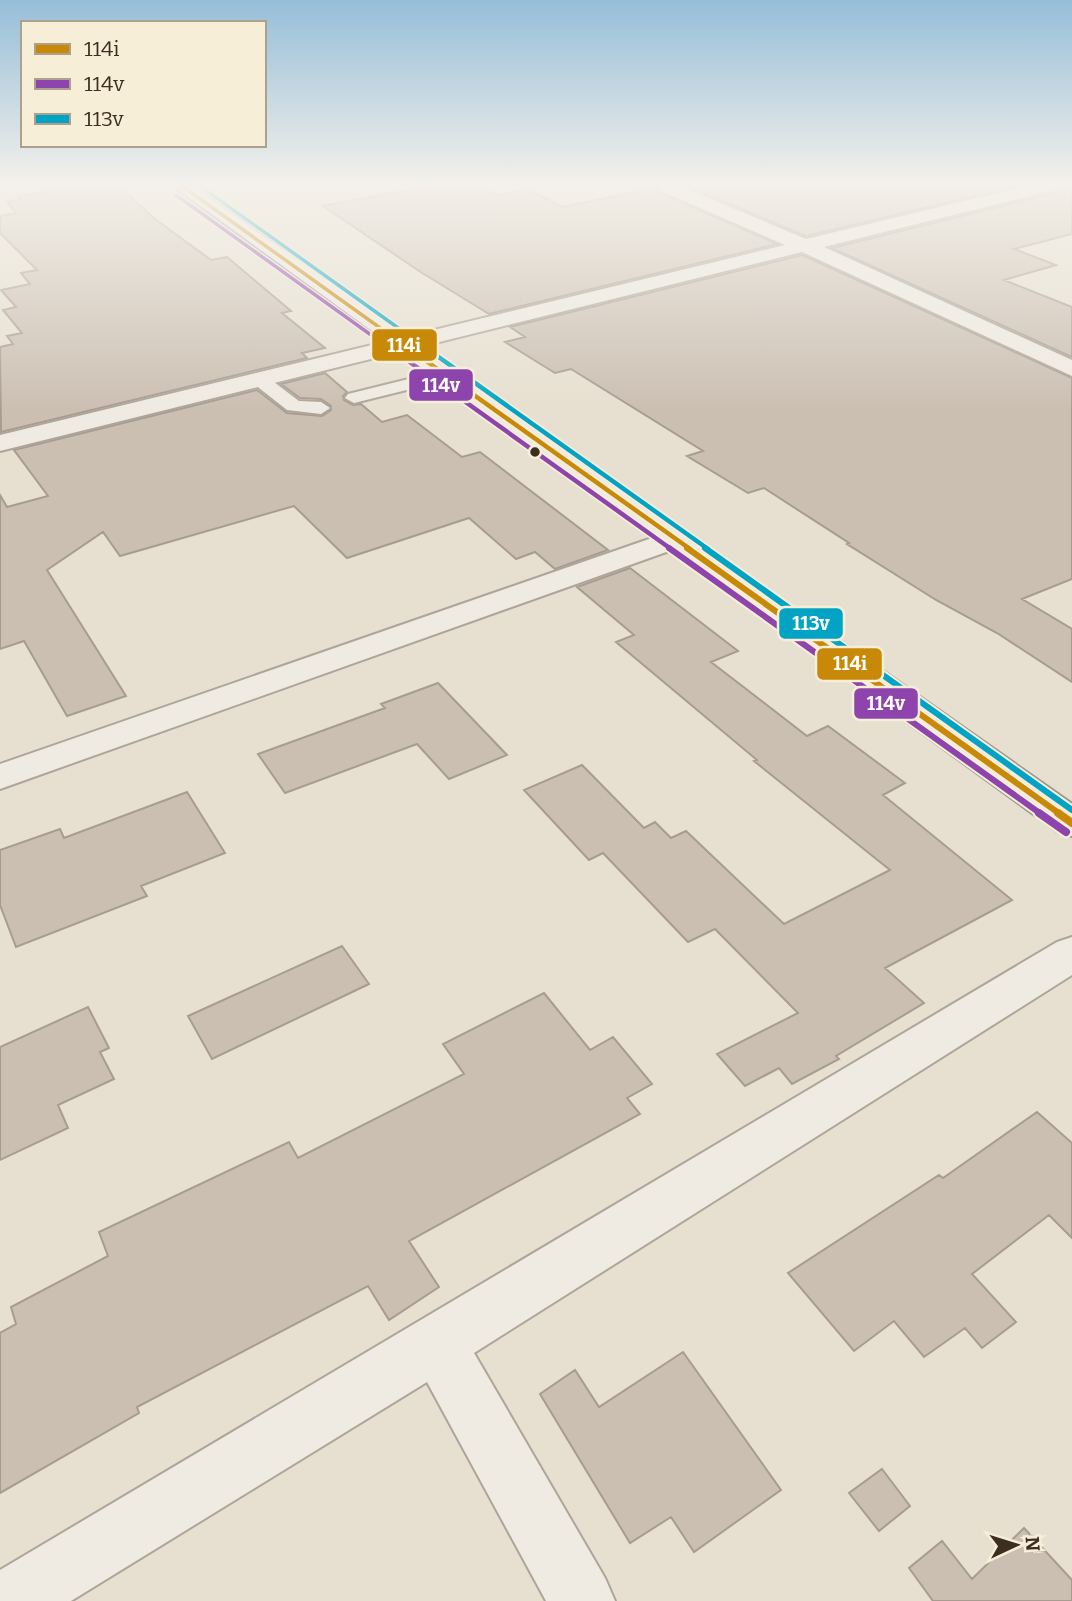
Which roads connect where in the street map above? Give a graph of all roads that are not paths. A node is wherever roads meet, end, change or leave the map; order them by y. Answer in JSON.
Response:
{"nodes":[{"id":1,"x":287,"y":261,"type":"edge"},
{"id":2,"x":746,"y":261,"type":"edge"},
{"id":3,"x":837,"y":261,"type":"edge"},
{"id":4,"x":405,"y":345,"type":"junction"},
{"id":5,"x":1072,"y":369,"type":"edge"},
{"id":6,"x":445,"y":375,"type":"junction"},
{"id":7,"x":260,"y":380,"type":"junction"},
{"id":8,"x":355,"y":398,"type":"dead end"},
{"id":9,"x":321,"y":408,"type":"dead end"},
{"id":10,"x":0,"y":443,"type":"edge"},
{"id":11,"x":675,"y":539,"type":"junction"},
{"id":12,"x":0,"y":777,"type":"edge"},
{"id":13,"x":1072,"y":823,"type":"edge"},
{"id":14,"x":1072,"y":954,"type":"edge"},
{"id":15,"x":437,"y":1344,"type":"junction"},
{"id":16,"x":10,"y":1601,"type":"edge"},
{"id":17,"x":582,"y":1601,"type":"edge"}],
"edges":[{"from":1,"to":4,"type":"street"},
{"from":2,"to":4,"type":"street"},
{"from":3,"to":5,"type":"street"},
{"from":4,"to":6,"type":"street"},
{"from":4,"to":7,"type":"street"},
{"from":6,"to":8,"type":"lane"},
{"from":6,"to":11,"type":"street"},
{"from":7,"to":9,"type":"lane"},
{"from":7,"to":10,"type":"street"},
{"from":11,"to":12,"type":"street"},
{"from":11,"to":13,"type":"street"},
{"from":14,"to":15,"type":"street"},
{"from":15,"to":16,"type":"street"},
{"from":15,"to":17,"type":"street"}]}
